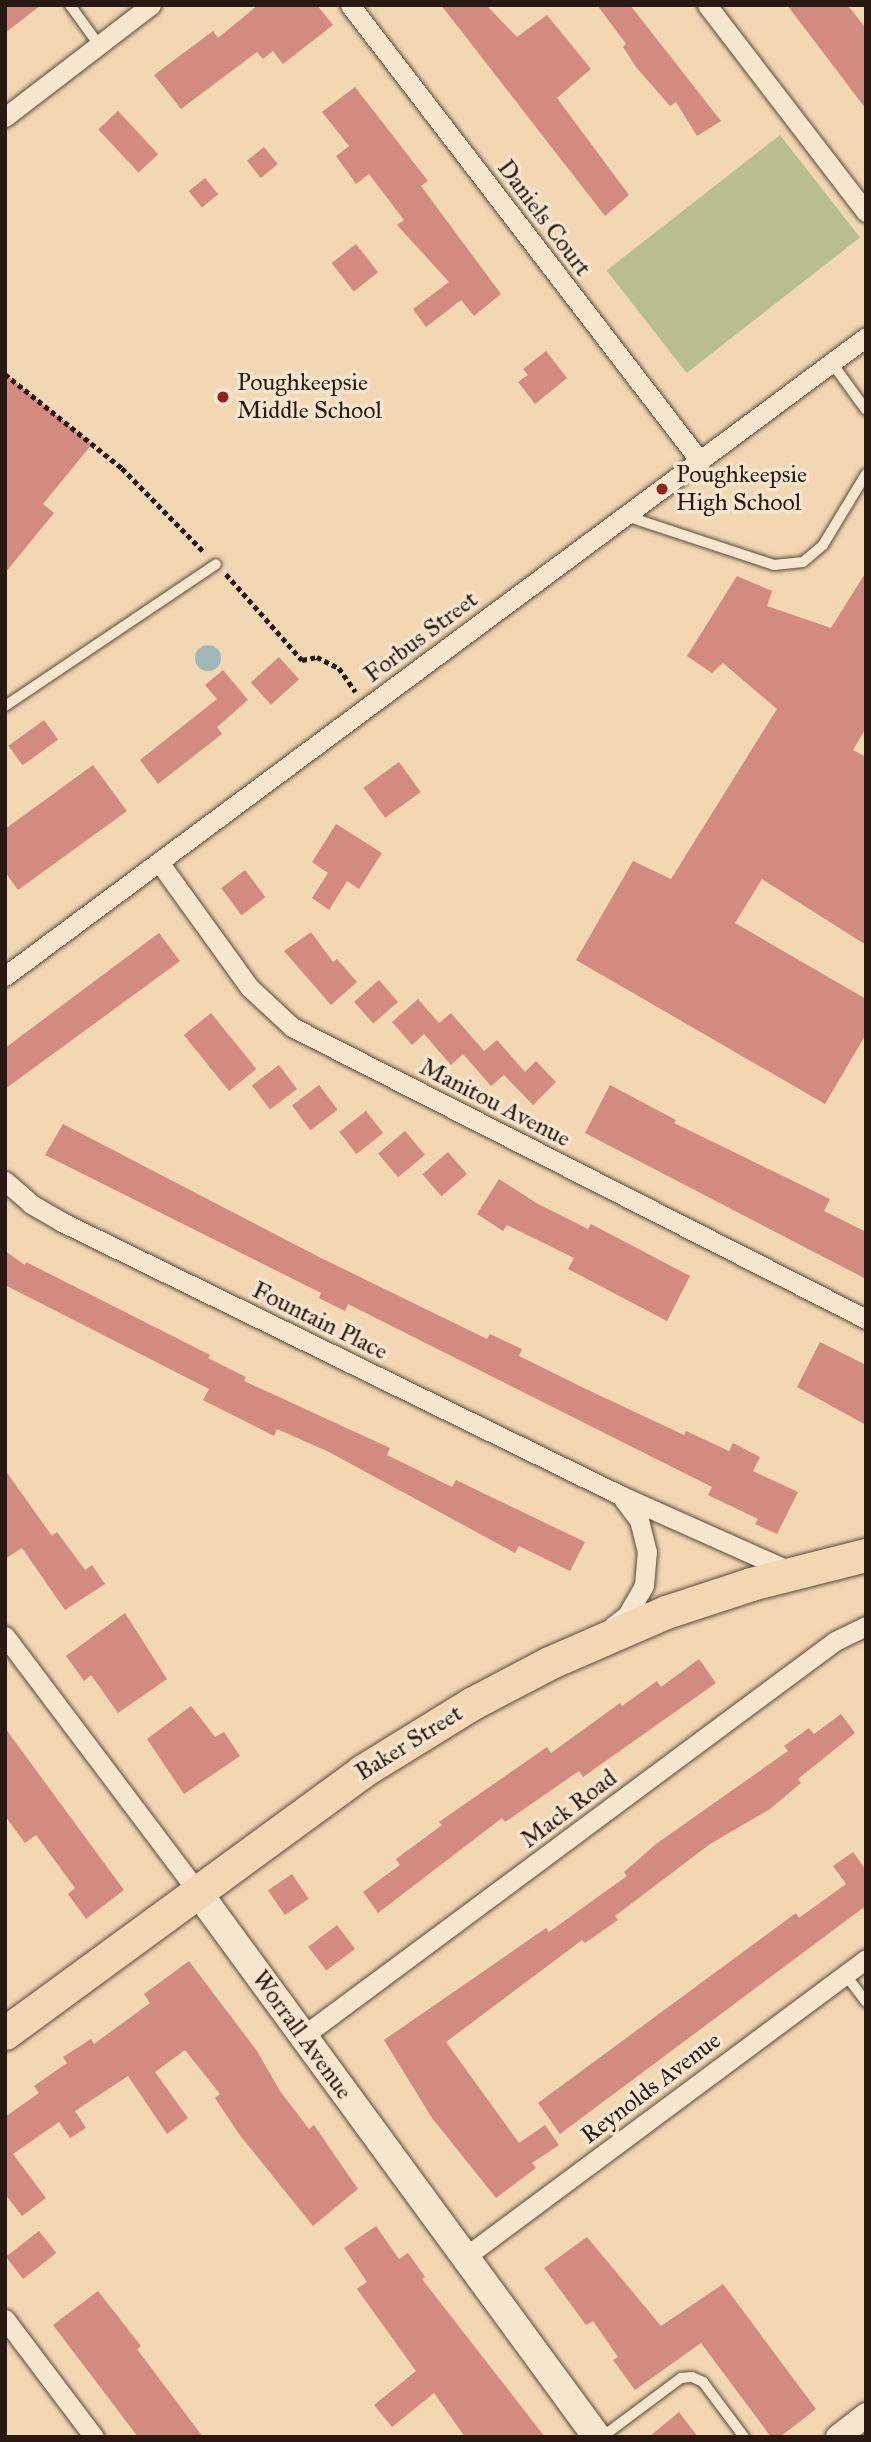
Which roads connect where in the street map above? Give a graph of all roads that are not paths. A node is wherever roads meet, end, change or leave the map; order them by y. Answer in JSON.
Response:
{"nodes":[{"id":1,"x":70,"y":5,"type":"edge"},
{"id":2,"x":151,"y":5,"type":"edge"},
{"id":3,"x":350,"y":5,"type":"edge"},
{"id":4,"x":708,"y":5,"type":"edge"},
{"id":5,"x":99,"y":45,"type":"junction"},
{"id":6,"x":5,"y":117,"type":"edge"},
{"id":7,"x":866,"y":212,"type":"edge"},
{"id":8,"x":866,"y":337,"type":"edge"},
{"id":9,"x":832,"y":363,"type":"junction"},
{"id":10,"x":866,"y":410,"type":"edge"},
{"id":11,"x":700,"y":461,"type":"junction"},
{"id":12,"x":866,"y":474,"type":"edge"},
{"id":13,"x":626,"y":516,"type":"junction"},
{"id":14,"x":216,"y":564,"type":"road end"},
{"id":15,"x":5,"y":706,"type":"edge"},
{"id":16,"x":159,"y":862,"type":"junction"},
{"id":17,"x":5,"y":976,"type":"edge"},
{"id":18,"x":5,"y":1181,"type":"edge"},
{"id":19,"x":866,"y":1319,"type":"edge"},
{"id":20,"x":620,"y":1495,"type":"junction"},
{"id":21,"x":866,"y":1555,"type":"edge"},
{"id":22,"x":792,"y":1572,"type":"junction"},
{"id":23,"x":866,"y":1626,"type":"edge"},
{"id":24,"x":5,"y":1636,"type":"edge"},
{"id":25,"x":588,"y":1645,"type":"junction"},
{"id":26,"x":197,"y":1891,"type":"junction"},
{"id":27,"x":866,"y":1959,"type":"edge"},
{"id":28,"x":845,"y":1975,"type":"junction"},
{"id":29,"x":866,"y":2002,"type":"edge"},
{"id":30,"x":5,"y":2033,"type":"edge"},
{"id":31,"x":303,"y":2036,"type":"junction"},
{"id":32,"x":465,"y":2257,"type":"junction"},
{"id":33,"x":5,"y":2319,"type":"edge"},
{"id":34,"x":93,"y":2437,"type":"edge"},
{"id":35,"x":599,"y":2437,"type":"edge"},
{"id":36,"x":744,"y":2437,"type":"edge"}],
"edges":[{"from":1,"to":5,"type":"lane"},
{"from":2,"to":5,"type":"street"},
{"from":3,"to":11,"type":"street","name":"Daniels Court"},
{"from":4,"to":7,"type":"street"},
{"from":5,"to":6,"type":"street"},
{"from":8,"to":9,"type":"street","name":"Forbus Street"},
{"from":9,"to":10,"type":"lane"},
{"from":9,"to":11,"type":"street","name":"Forbus Street"},
{"from":11,"to":13,"type":"street","name":"Forbus Street"},
{"from":12,"to":13,"type":"lane"},
{"from":13,"to":16,"type":"street","name":"Forbus Street"},
{"from":14,"to":15,"type":"lane"},
{"from":16,"to":17,"type":"street","name":"Forbus Street"},
{"from":16,"to":19,"type":"street","name":"Manitou Avenue"},
{"from":18,"to":20,"type":"street","name":"Fountain Place"},
{"from":20,"to":22,"type":"street","name":"Fountain Place"},
{"from":20,"to":25,"type":"street","name":"Fountain Place"},
{"from":21,"to":22,"type":"highway","name":"Baker Street"},
{"from":22,"to":25,"type":"highway","name":"Baker Street"},
{"from":23,"to":31,"type":"street","name":"Mack Road"},
{"from":24,"to":26,"type":"street","name":"Worrall Avenue"},
{"from":25,"to":26,"type":"highway","name":"Baker Street"},
{"from":26,"to":30,"type":"highway","name":"Baker Street"},
{"from":26,"to":31,"type":"main road","name":"Worrall Avenue"},
{"from":27,"to":28,"type":"street","name":"Reynolds Avenue"},
{"from":28,"to":29,"type":"lane"},
{"from":28,"to":32,"type":"street","name":"Reynolds Avenue"},
{"from":31,"to":32,"type":"main road","name":"Worrall Avenue"},
{"from":32,"to":35,"type":"main road","name":"Worrall Avenue"},
{"from":33,"to":34,"type":"street"},
{"from":35,"to":36,"type":"lane"}]}
